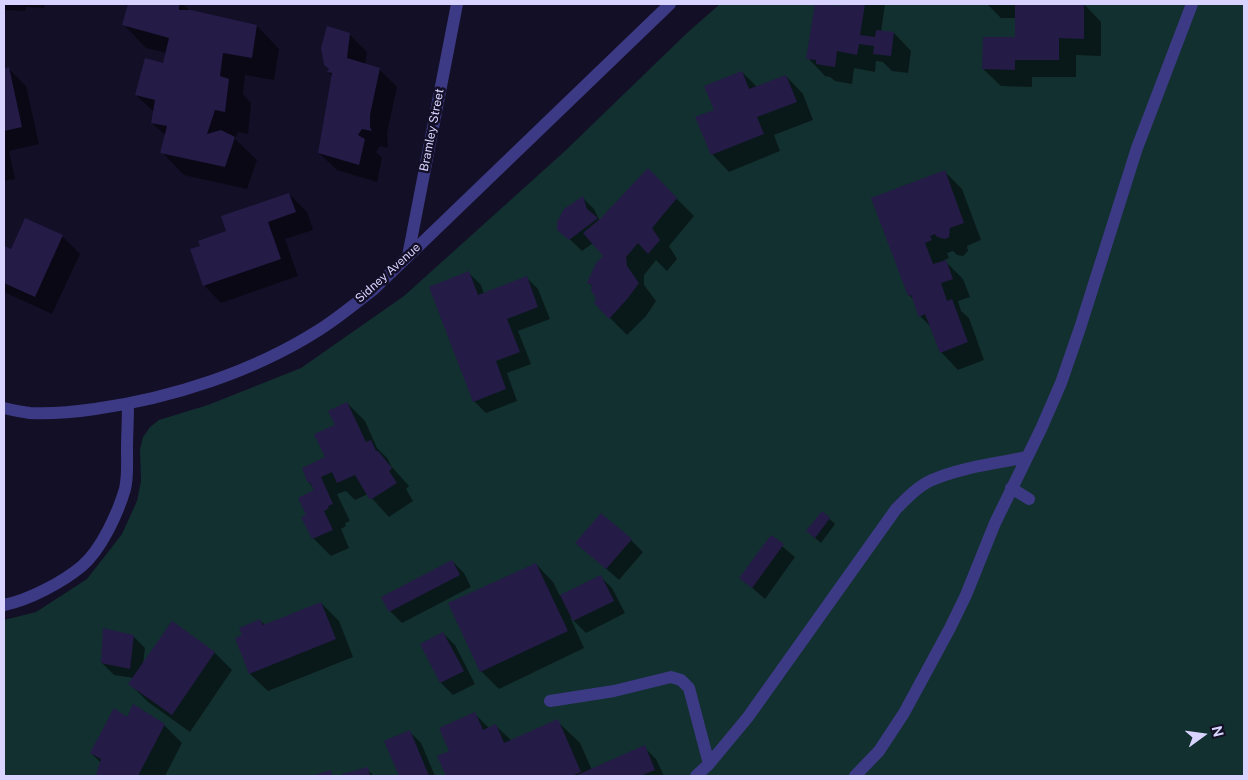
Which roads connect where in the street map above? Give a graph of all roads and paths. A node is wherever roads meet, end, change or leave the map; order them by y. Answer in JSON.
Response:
{"nodes":[{"id":1,"x":457,"y":4,"type":"edge"},
{"id":2,"x":670,"y":4,"type":"edge"},
{"id":3,"x":1192,"y":4,"type":"edge"},
{"id":4,"x":408,"y":256,"type":"junction"},
{"id":5,"x":128,"y":404,"type":"junction"},
{"id":6,"x":4,"y":408,"type":"edge"},
{"id":7,"x":1026,"y":457,"type":"junction"},
{"id":8,"x":1011,"y":488,"type":"junction"},
{"id":9,"x":1029,"y":499,"type":"dead end"},
{"id":10,"x":4,"y":605,"type":"edge"},
{"id":11,"x":550,"y":701,"type":"dead end"},
{"id":12,"x":709,"y":764,"type":"junction"},
{"id":13,"x":696,"y":776,"type":"edge"},
{"id":14,"x":855,"y":776,"type":"edge"}],
"edges":[{"from":1,"to":4,"type":"street","name":"Bramley Street"},
{"from":2,"to":4,"type":"street","name":"Sidney Avenue"},
{"from":3,"to":7,"type":"street"},
{"from":4,"to":5,"type":"street","name":"Sidney Avenue"},
{"from":5,"to":6,"type":"street","name":"Sidney Avenue"},
{"from":5,"to":10,"type":"street"},
{"from":7,"to":8,"type":"street"},
{"from":7,"to":12,"type":"street"},
{"from":8,"to":9,"type":"street"},
{"from":8,"to":14,"type":"street"},
{"from":11,"to":12,"type":"street"},
{"from":12,"to":13,"type":"street"}]}
